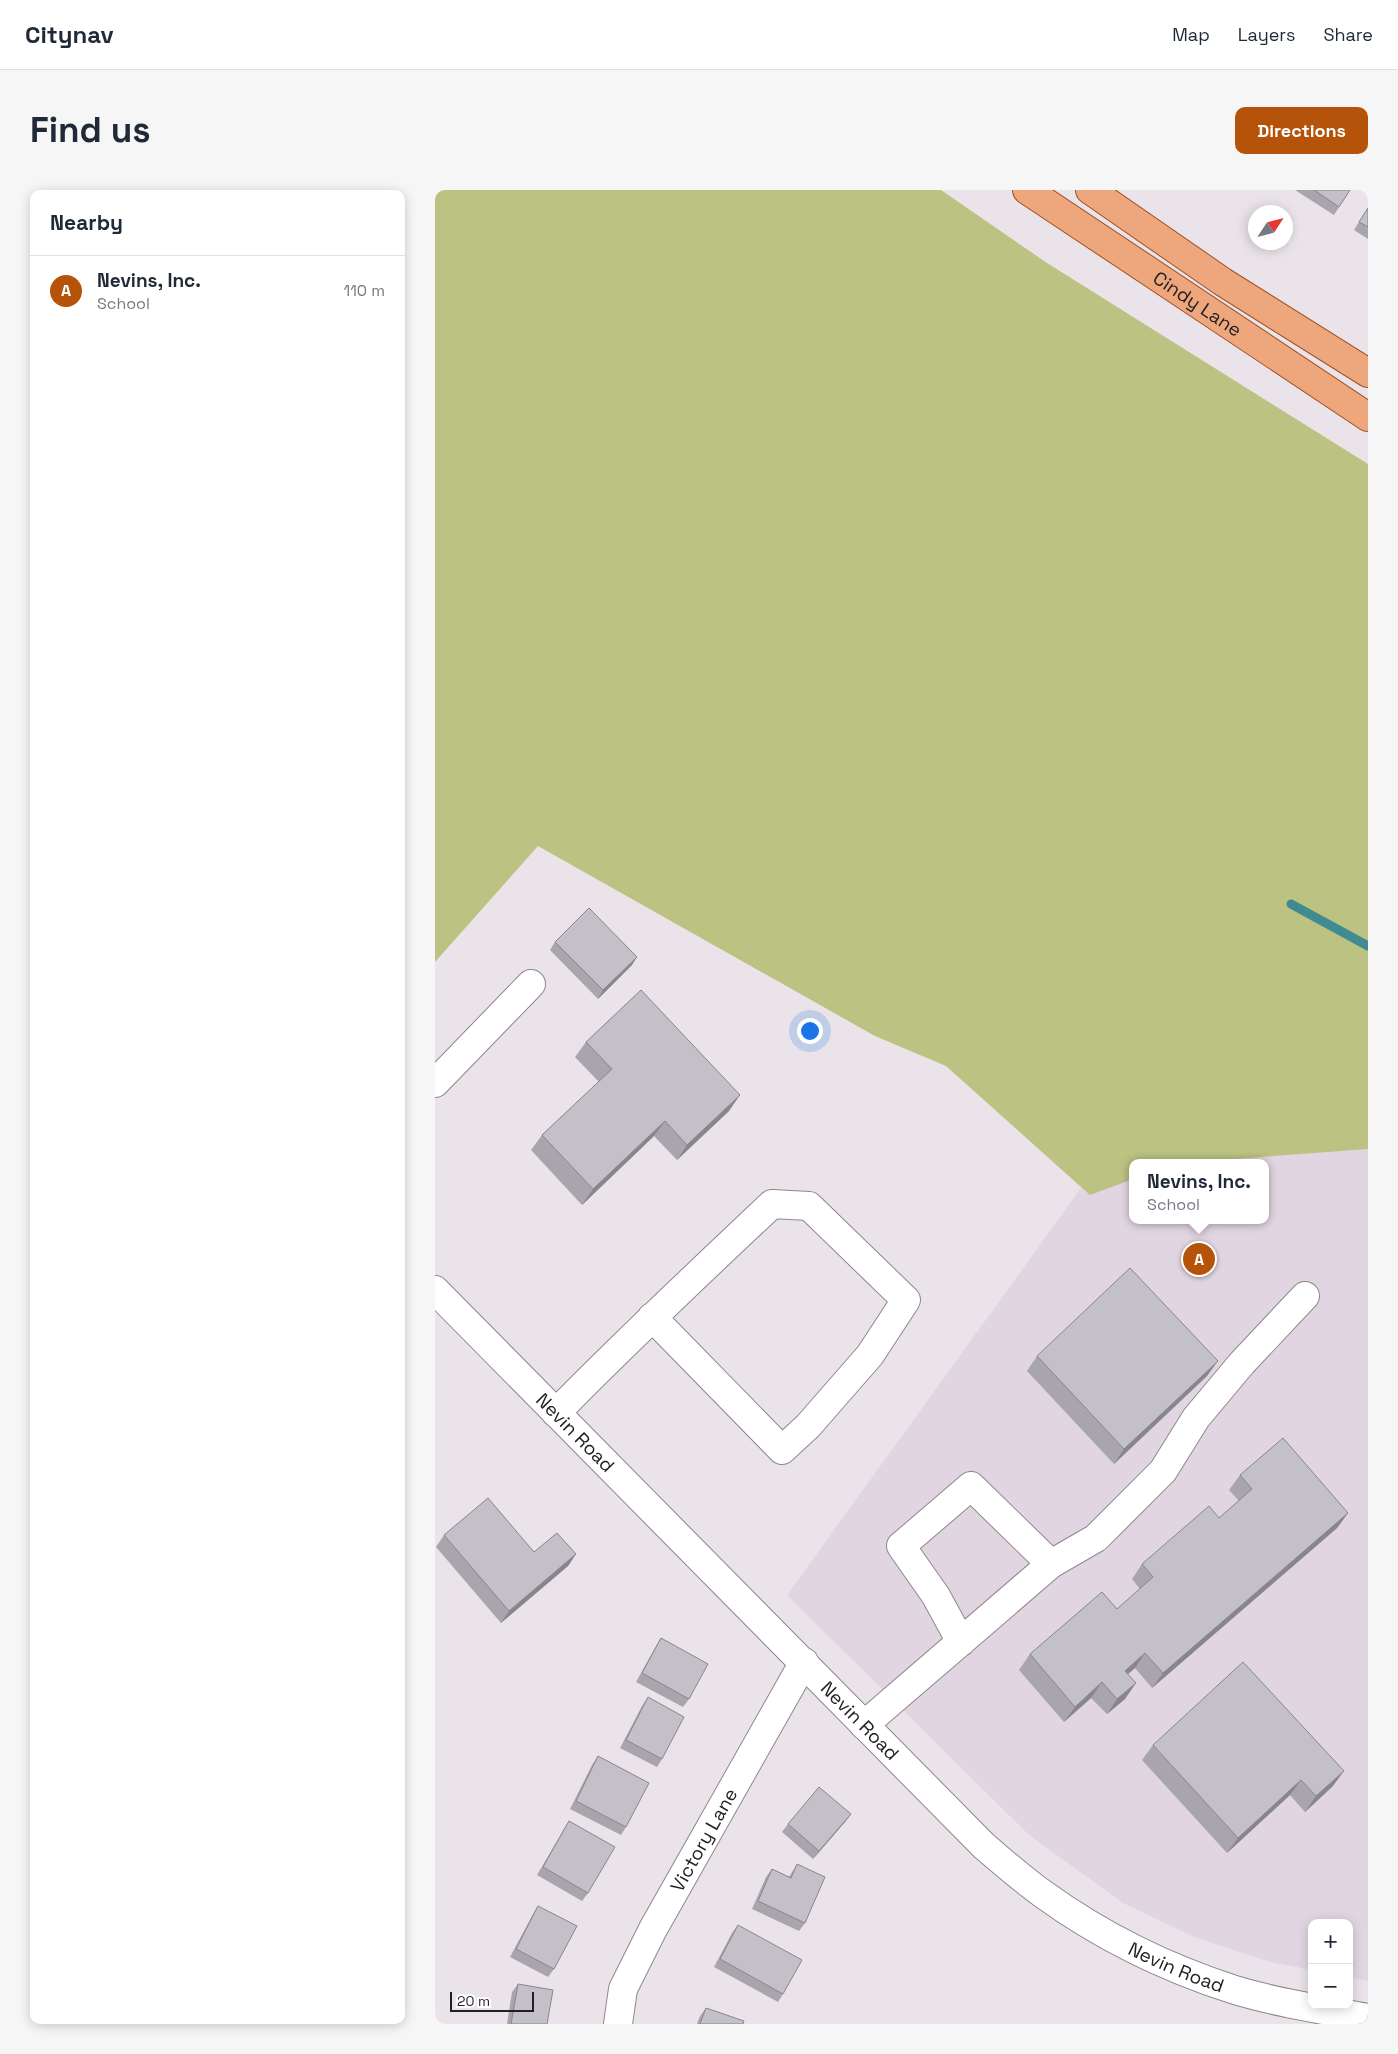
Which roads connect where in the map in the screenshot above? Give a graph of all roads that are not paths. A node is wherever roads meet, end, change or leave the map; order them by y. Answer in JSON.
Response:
{"nodes":[{"id":1,"x":1027,"y":190,"type":"edge"},
{"id":2,"x":1090,"y":190,"type":"edge"},
{"id":3,"x":1368,"y":373,"type":"edge"},
{"id":4,"x":1368,"y":417,"type":"edge"},
{"id":5,"x":531,"y":984,"type":"dead end"},
{"id":6,"x":435,"y":1083,"type":"edge"},
{"id":7,"x":435,"y":1290,"type":"edge"},
{"id":8,"x":1305,"y":1296,"type":"dead end"},
{"id":9,"x":652,"y":1317,"type":"junction"},
{"id":10,"x":556,"y":1413,"type":"junction"},
{"id":11,"x":1051,"y":1564,"type":"junction"},
{"id":12,"x":961,"y":1642,"type":"junction"},
{"id":13,"x":804,"y":1662,"type":"junction"},
{"id":14,"x":864,"y":1724,"type":"junction"},
{"id":15,"x":1368,"y":2018,"type":"edge"},
{"id":16,"x":618,"y":2024,"type":"edge"}],
"edges":[{"from":1,"to":4,"type":"main road","name":"Cindy Lane"},
{"from":2,"to":3,"type":"main road","name":"Cindy Lane"},
{"from":5,"to":6,"type":"street"},
{"from":7,"to":10,"type":"street","name":"Nevin Road"},
{"from":8,"to":11,"type":"street"},
{"from":9,"to":9,"type":"street"},
{"from":9,"to":10,"type":"street"},
{"from":10,"to":13,"type":"street","name":"Nevin Road"},
{"from":11,"to":12,"type":"street"},
{"from":11,"to":12,"type":"street"},
{"from":12,"to":14,"type":"street"},
{"from":13,"to":14,"type":"street","name":"Nevin Road"},
{"from":13,"to":16,"type":"street","name":"Victory Lane"},
{"from":14,"to":15,"type":"street","name":"Nevin Road"}]}
